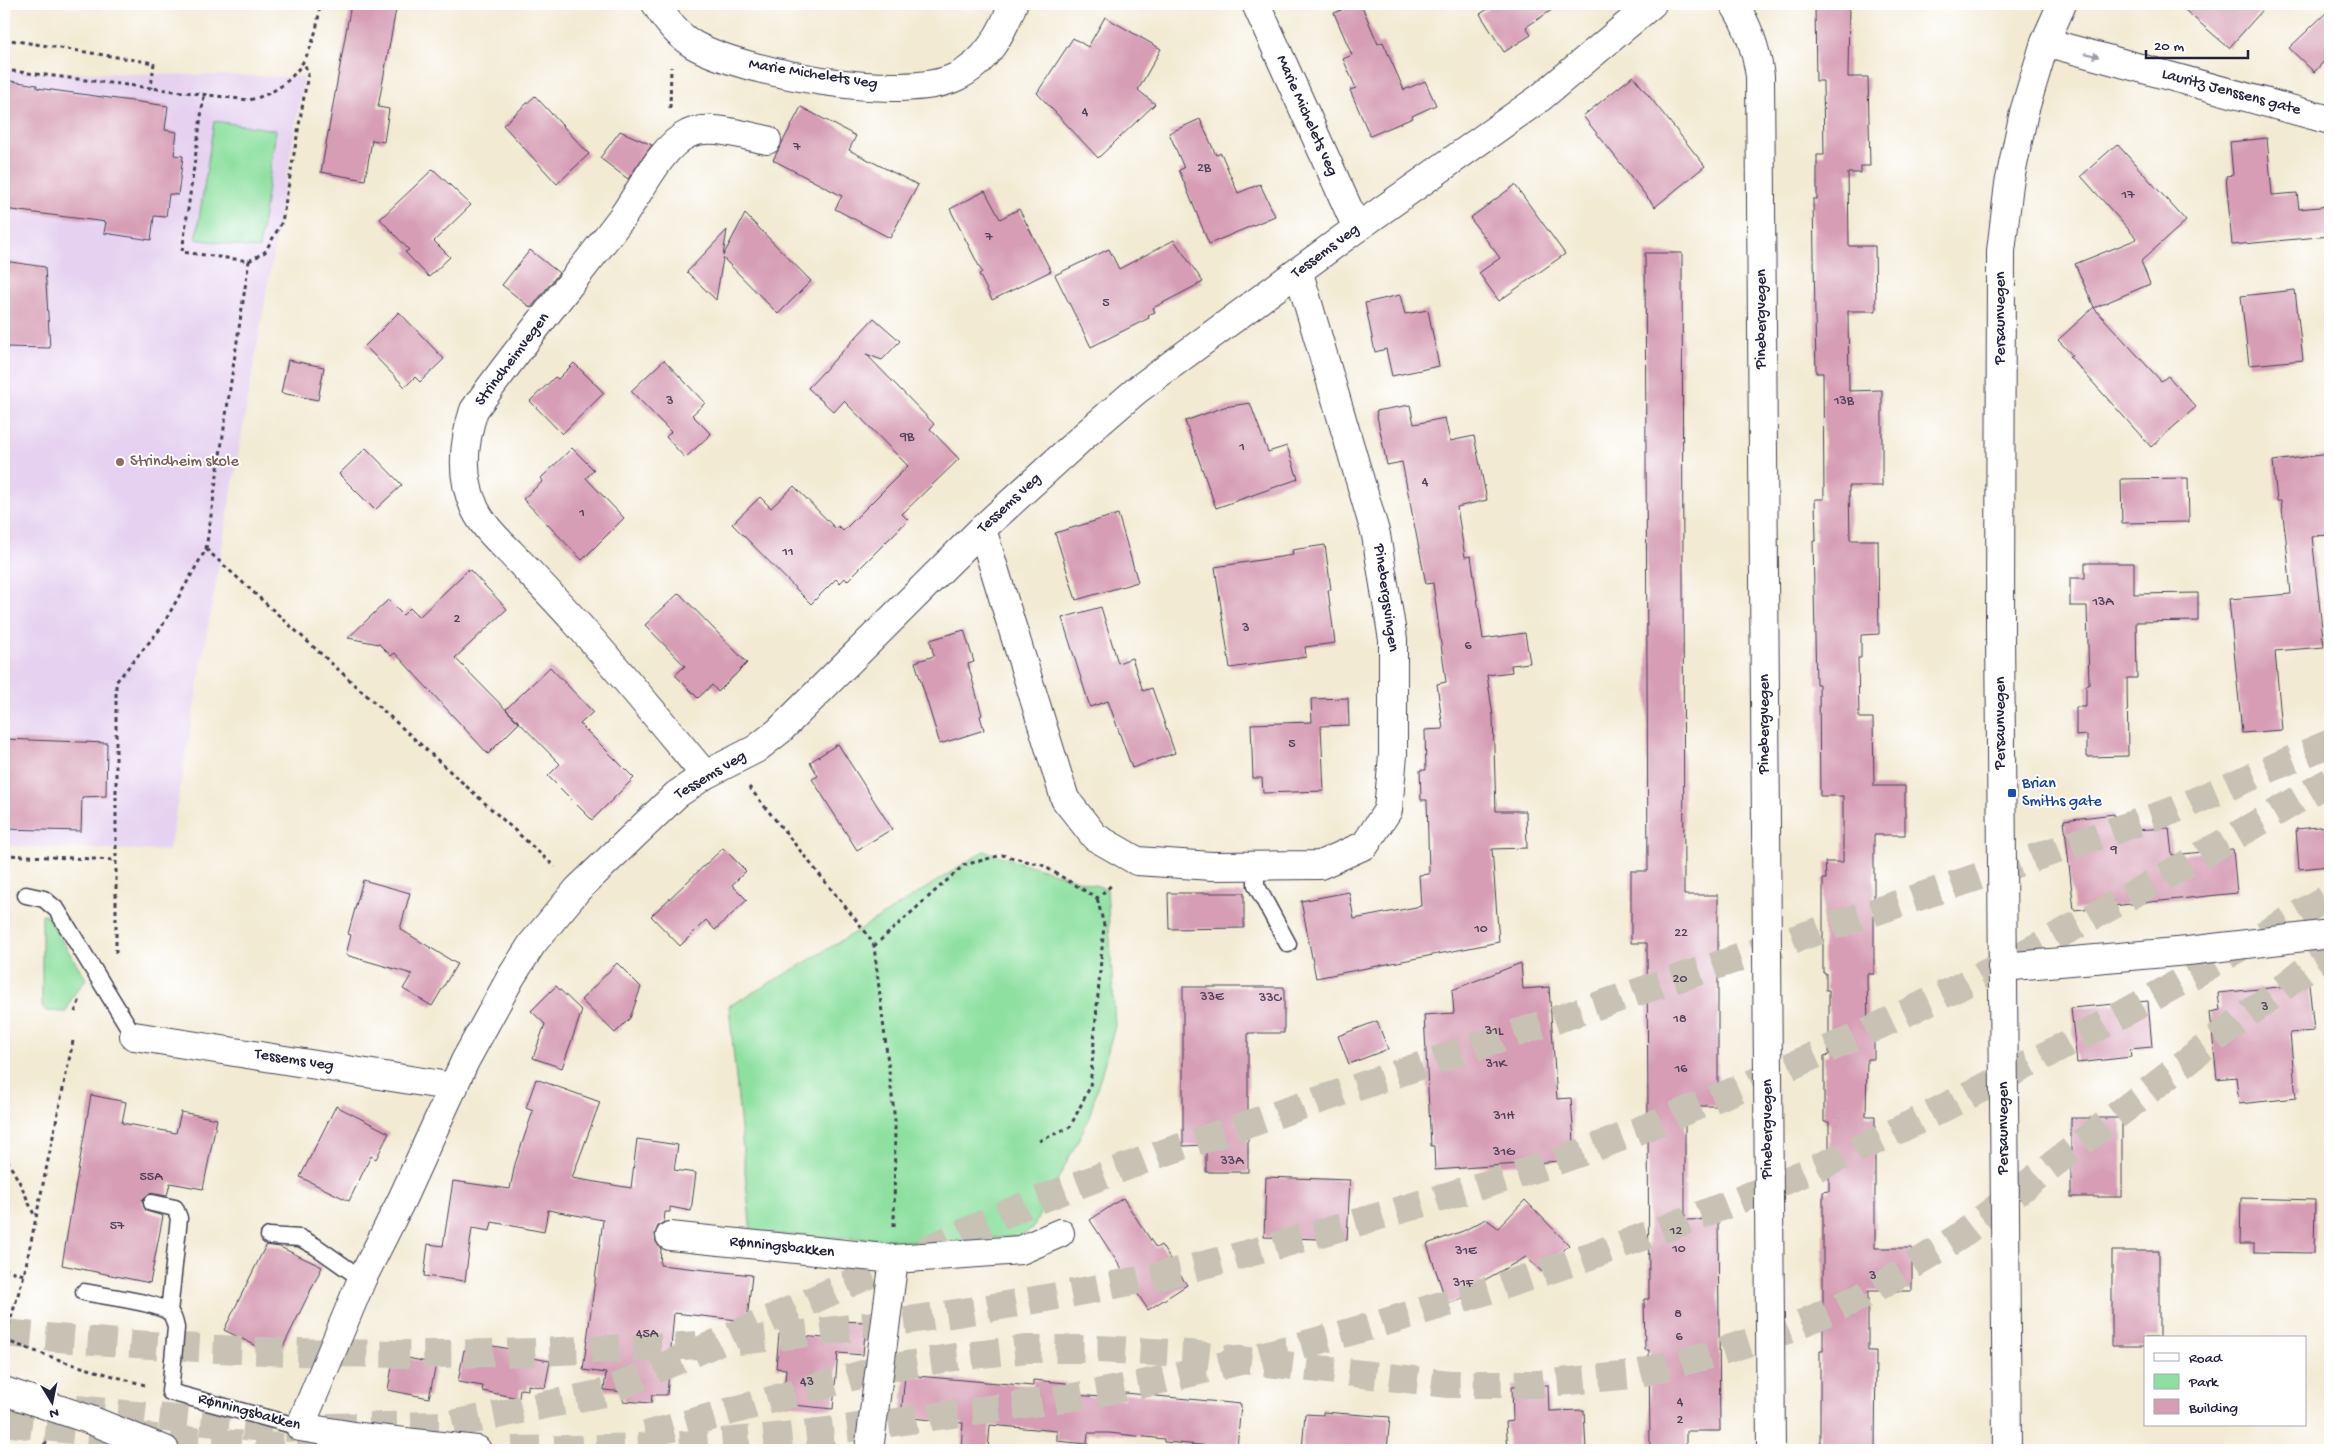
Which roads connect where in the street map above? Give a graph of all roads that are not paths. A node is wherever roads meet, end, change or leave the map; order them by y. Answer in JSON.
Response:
{"nodes":[{"id":1,"x":656,"y":4,"type":"edge"},
{"id":2,"x":1013,"y":4,"type":"edge"},
{"id":3,"x":1256,"y":4,"type":"edge"},
{"id":4,"x":1652,"y":4,"type":"edge"},
{"id":5,"x":1734,"y":4,"type":"edge"},
{"id":6,"x":2057,"y":5,"type":"edge"},
{"id":7,"x":2045,"y":42,"type":"junction"},
{"id":8,"x":2330,"y":120,"type":"edge"},
{"id":9,"x":767,"y":140,"type":"dead end"},
{"id":10,"x":1357,"y":228,"type":"junction"},
{"id":11,"x":1299,"y":273,"type":"junction"},
{"id":12,"x":982,"y":530,"type":"junction"},
{"id":13,"x":705,"y":776,"type":"junction"},
{"id":14,"x":1256,"y":866,"type":"junction"},
{"id":15,"x":26,"y":895,"type":"dead end"},
{"id":16,"x":2330,"y":934,"type":"edge"},
{"id":17,"x":1288,"y":944,"type":"dead end"},
{"id":18,"x":2002,"y":967,"type":"junction"},
{"id":19,"x":134,"y":1036,"type":"joint"},
{"id":20,"x":454,"y":1087,"type":"junction"},
{"id":21,"x":152,"y":1203,"type":"dead end"},
{"id":22,"x":1060,"y":1234,"type":"dead end"},
{"id":23,"x":269,"y":1236,"type":"dead end"},
{"id":24,"x":670,"y":1236,"type":"dead end"},
{"id":25,"x":894,"y":1259,"type":"junction"},
{"id":26,"x":362,"y":1279,"type":"junction"},
{"id":27,"x":84,"y":1292,"type":"dead end"},
{"id":28,"x":170,"y":1312,"type":"junction"},
{"id":29,"x":4,"y":1391,"type":"edge"},
{"id":30,"x":300,"y":1427,"type":"junction"},
{"id":31,"x":165,"y":1450,"type":"edge"},
{"id":32,"x":477,"y":1450,"type":"edge"},
{"id":33,"x":869,"y":1450,"type":"edge"},
{"id":34,"x":1771,"y":1450,"type":"edge"},
{"id":35,"x":2007,"y":1450,"type":"edge"}],
"edges":[{"from":1,"to":2,"type":"street","name":"Marie Michelets veg"},
{"from":3,"to":10,"type":"street","name":"Marie Michelets veg"},
{"from":4,"to":10,"type":"street","name":"Tessems veg"},
{"from":5,"to":34,"type":"street","name":"Pinebergvegen"},
{"from":6,"to":7,"type":"street","name":"Persaunvegen"},
{"from":7,"to":8,"type":"street","name":"Lauritz Jenssens gate","one_way":true},
{"from":7,"to":18,"type":"street","name":"Persaunvegen"},
{"from":9,"to":13,"type":"street","name":"Strindheimvegen"},
{"from":10,"to":11,"type":"street","name":"Tessems veg"},
{"from":11,"to":12,"type":"street","name":"Tessems veg"},
{"from":11,"to":14,"type":"street","name":"Pinebergsvingen"},
{"from":12,"to":13,"type":"street","name":"Tessems veg"},
{"from":12,"to":14,"type":"street","name":"Pinebergsvingen"},
{"from":13,"to":20,"type":"street","name":"Tessems veg"},
{"from":14,"to":17,"type":"lane"},
{"from":15,"to":19,"type":"lane"},
{"from":16,"to":18,"type":"street"},
{"from":18,"to":35,"type":"street","name":"Persaunvegen"},
{"from":19,"to":20,"type":"street","name":"Tessems veg"},
{"from":20,"to":26,"type":"street","name":"Tessems veg"},
{"from":21,"to":28,"type":"lane"},
{"from":22,"to":25,"type":"street","name":"Rønningsbakken"},
{"from":23,"to":26,"type":"lane"},
{"from":24,"to":25,"type":"street","name":"Rønningsbakken"},
{"from":25,"to":33,"type":"street"},
{"from":26,"to":30,"type":"street","name":"Tessems veg"},
{"from":27,"to":28,"type":"lane"},
{"from":28,"to":30,"type":"lane","name":"Rønningsbakken"},
{"from":29,"to":31,"type":"street"},
{"from":30,"to":32,"type":"street","name":"Rønningsbakken"}]}
